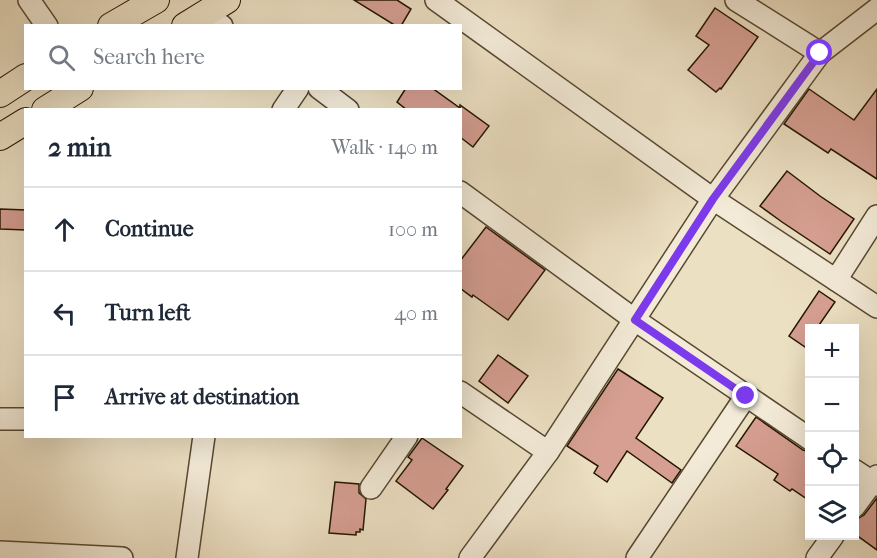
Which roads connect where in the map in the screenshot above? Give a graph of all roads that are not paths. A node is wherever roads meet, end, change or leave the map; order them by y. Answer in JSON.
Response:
{"nodes":[{"id":1,"x":29,"y":0,"type":"edge"},
{"id":2,"x":156,"y":0,"type":"edge"},
{"id":3,"x":227,"y":0,"type":"edge"},
{"id":4,"x":436,"y":0,"type":"edge"},
{"id":5,"x":736,"y":0,"type":"edge"},
{"id":6,"x":877,"y":9,"type":"edge"},
{"id":7,"x":204,"y":22,"type":"edge"},
{"id":8,"x":46,"y":24,"type":"edge"},
{"id":9,"x":114,"y":24,"type":"edge"},
{"id":10,"x":820,"y":53,"type":"junction"},
{"id":11,"x":24,"y":78,"type":"edge"},
{"id":12,"x":77,"y":90,"type":"edge"},
{"id":13,"x":297,"y":90,"type":"edge"},
{"id":14,"x":322,"y":90,"type":"edge"},
{"id":15,"x":0,"y":94,"type":"edge"},
{"id":16,"x":48,"y":108,"type":"edge"},
{"id":17,"x":284,"y":108,"type":"edge"},
{"id":18,"x":345,"y":108,"type":"edge"},
{"id":19,"x":24,"y":123,"type":"edge"},
{"id":20,"x":0,"y":137,"type":"edge"},
{"id":21,"x":462,"y":193,"type":"edge"},
{"id":22,"x":713,"y":199,"type":"junction"},
{"id":23,"x":877,"y":216,"type":"edge"},
{"id":24,"x":836,"y":280,"type":"junction"},
{"id":25,"x":877,"y":307,"type":"edge"},
{"id":26,"x":635,"y":320,"type":"junction"},
{"id":27,"x":462,"y":393,"type":"edge"},
{"id":28,"x":746,"y":396,"type":"junction"},
{"id":29,"x":0,"y":419,"type":"edge"},
{"id":30,"x":24,"y":419,"type":"edge"},
{"id":31,"x":805,"y":436,"type":"edge"},
{"id":32,"x":204,"y":438,"type":"edge"},
{"id":33,"x":406,"y":438,"type":"edge"},
{"id":34,"x":548,"y":452,"type":"junction"},
{"id":35,"x":859,"y":472,"type":"edge"},
{"id":36,"x":876,"y":481,"type":"edge"},
{"id":37,"x":371,"y":489,"type":"dead end"},
{"id":38,"x":859,"y":502,"type":"edge"},
{"id":39,"x":830,"y":540,"type":"edge"},
{"id":40,"x":0,"y":552,"type":"edge"},
{"id":41,"x":122,"y":558,"type":"edge"},
{"id":42,"x":187,"y":558,"type":"edge"},
{"id":43,"x":470,"y":558,"type":"edge"},
{"id":44,"x":637,"y":558,"type":"edge"},
{"id":45,"x":816,"y":558,"type":"edge"}],
"edges":[{"from":1,"to":8,"type":"street"},
{"from":2,"to":9,"type":"main road"},
{"from":3,"to":7,"type":"main road"},
{"from":4,"to":22,"type":"street"},
{"from":5,"to":10,"type":"street"},
{"from":6,"to":10,"type":"street"},
{"from":10,"to":22,"type":"street"},
{"from":11,"to":15,"type":"main road"},
{"from":12,"to":16,"type":"main road"},
{"from":13,"to":17,"type":"street"},
{"from":14,"to":18,"type":"street"},
{"from":19,"to":20,"type":"main road"},
{"from":21,"to":26,"type":"street"},
{"from":22,"to":24,"type":"street"},
{"from":22,"to":26,"type":"street"},
{"from":23,"to":24,"type":"street"},
{"from":24,"to":25,"type":"street"},
{"from":26,"to":28,"type":"street"},
{"from":26,"to":34,"type":"street"},
{"from":27,"to":34,"type":"street"},
{"from":28,"to":31,"type":"street"},
{"from":28,"to":44,"type":"street"},
{"from":29,"to":30,"type":"street"},
{"from":32,"to":42,"type":"street"},
{"from":33,"to":37,"type":"street"},
{"from":34,"to":43,"type":"street"},
{"from":35,"to":36,"type":"street"},
{"from":36,"to":38,"type":"street"},
{"from":39,"to":45,"type":"street"},
{"from":40,"to":41,"type":"street"}]}
